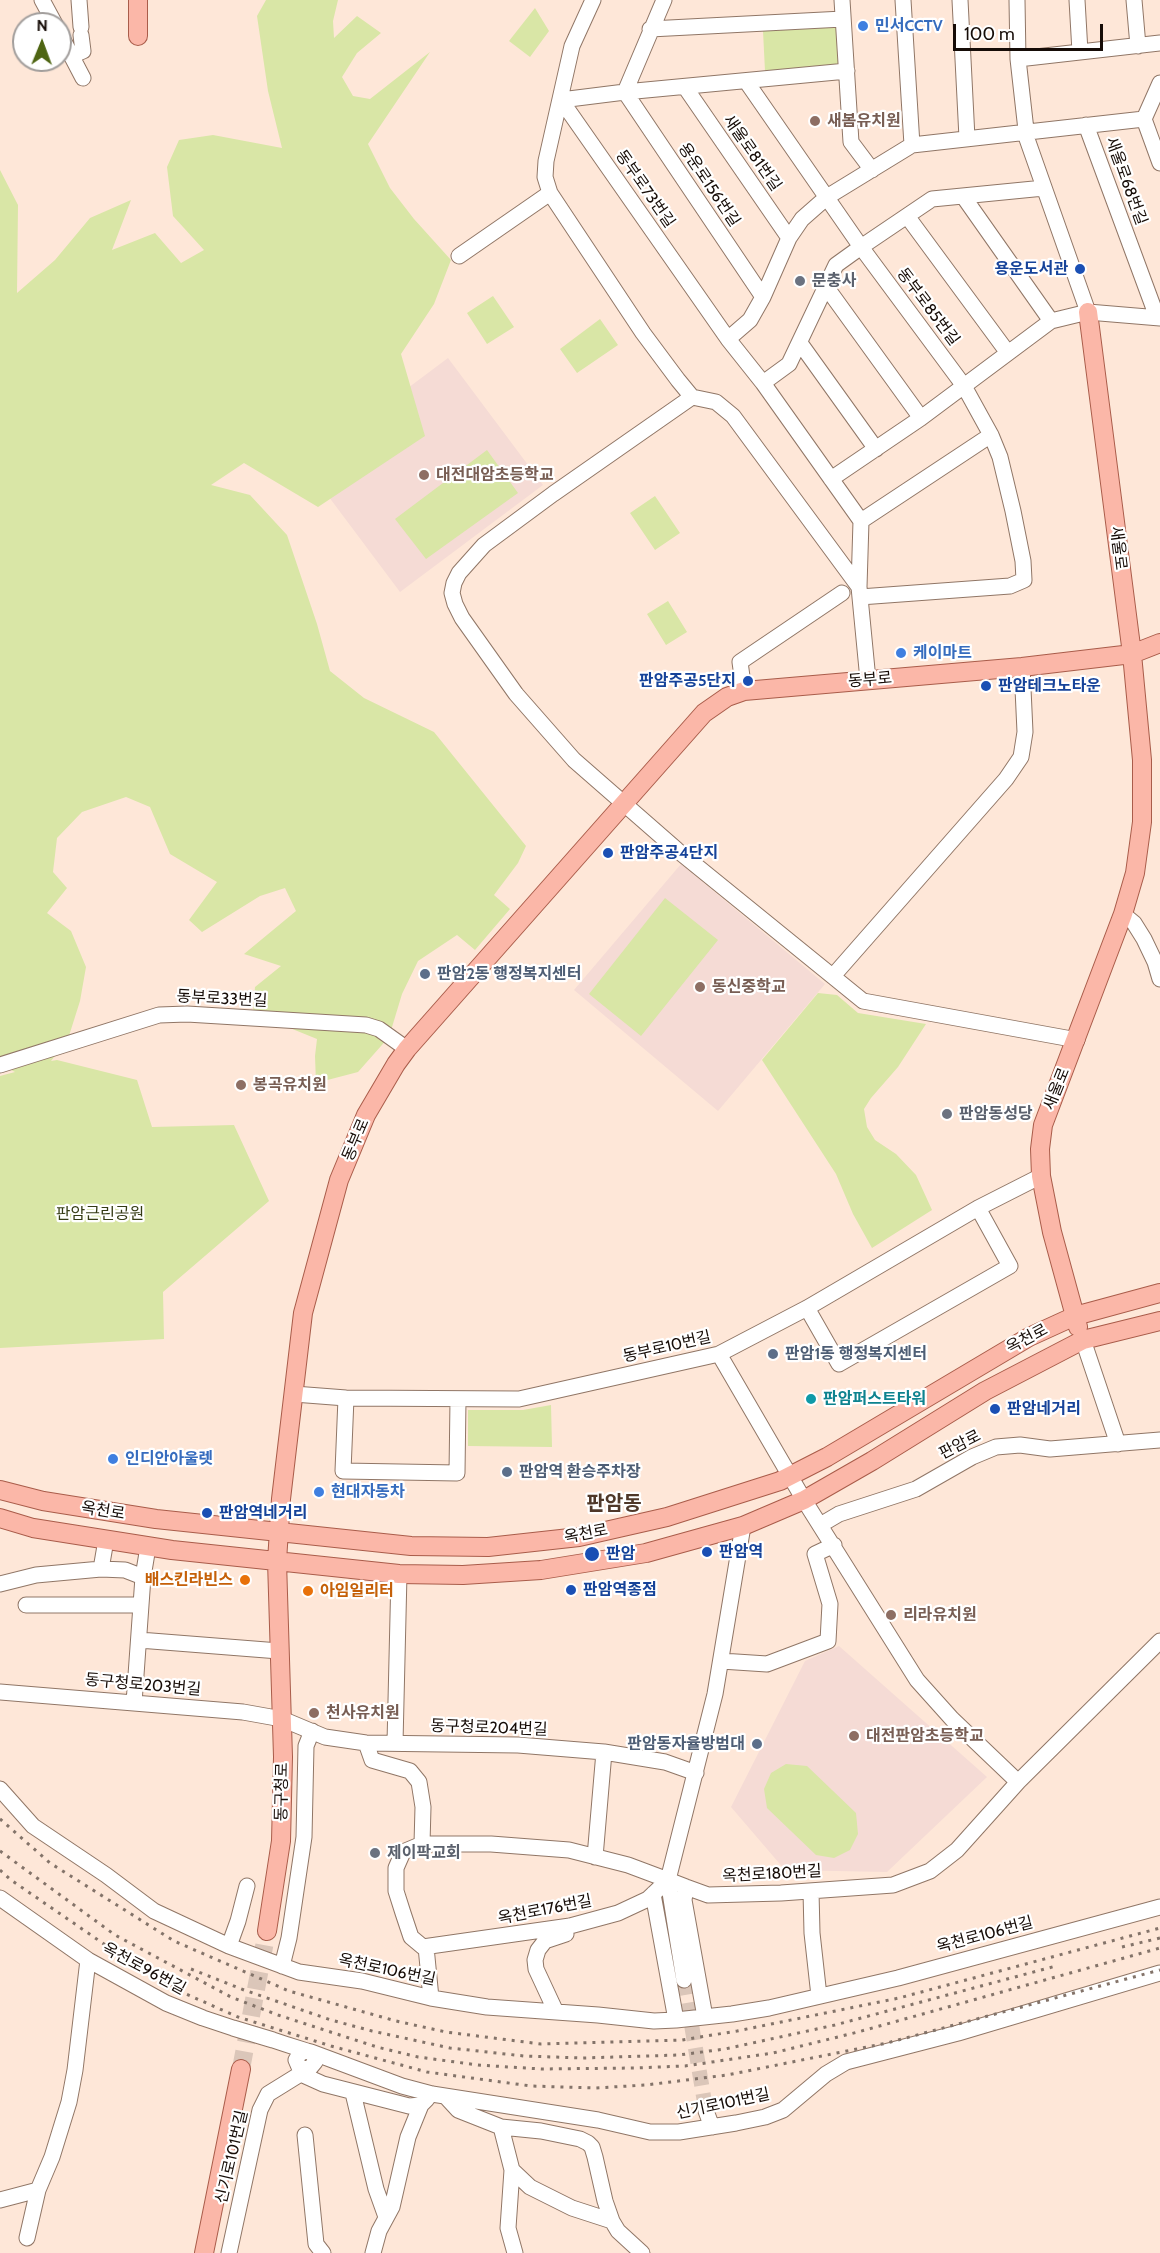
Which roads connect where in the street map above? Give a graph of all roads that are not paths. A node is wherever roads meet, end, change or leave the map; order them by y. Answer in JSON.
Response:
{"nodes":[{"id":1,"x":79,"y":0,"type":"edge"},
{"id":2,"x":138,"y":0,"type":"edge"},
{"id":3,"x":593,"y":0,"type":"edge"},
{"id":4,"x":664,"y":0,"type":"edge"},
{"id":5,"x":842,"y":0,"type":"edge"},
{"id":6,"x":903,"y":0,"type":"edge"},
{"id":7,"x":960,"y":0,"type":"edge"},
{"id":8,"x":1017,"y":0,"type":"edge"},
{"id":9,"x":1077,"y":0,"type":"edge"},
{"id":10,"x":1134,"y":0,"type":"edge"},
{"id":11,"x":843,"y":19,"type":"junction"},
{"id":12,"x":650,"y":29,"type":"junction"},
{"id":13,"x":138,"y":36,"type":"dead end"},
{"id":14,"x":1160,"y":43,"type":"edge"},
{"id":15,"x":1138,"y":46,"type":"junction"},
{"id":16,"x":1080,"y":52,"type":"junction"},
{"id":17,"x":72,"y":56,"type":"edge"},
{"id":18,"x":72,"y":58,"type":"edge"},
{"id":19,"x":1018,"y":59,"type":"junction"},
{"id":20,"x":847,"y":71,"type":"junction"},
{"id":21,"x":82,"y":78,"type":"dead end"},
{"id":22,"x":746,"y":81,"type":"junction"},
{"id":23,"x":1160,"y":83,"type":"edge"},
{"id":24,"x":685,"y":87,"type":"junction"},
{"id":25,"x":625,"y":92,"type":"junction"},
{"id":26,"x":561,"y":100,"type":"junction"},
{"id":27,"x":1144,"y":119,"type":"junction"},
{"id":28,"x":1086,"y":125,"type":"junction"},
{"id":29,"x":1026,"y":131,"type":"junction"},
{"id":30,"x":967,"y":138,"type":"junction"},
{"id":31,"x":912,"y":145,"type":"junction"},
{"id":32,"x":1160,"y":163,"type":"edge"},
{"id":33,"x":872,"y":170,"type":"junction"},
{"id":34,"x":1044,"y":188,"type":"junction"},
{"id":35,"x":550,"y":193,"type":"junction"},
{"id":36,"x":963,"y":196,"type":"junction"},
{"id":37,"x":827,"y":197,"type":"junction"},
{"id":38,"x":907,"y":216,"type":"junction"},
{"id":39,"x":789,"y":238,"type":"junction"},
{"id":40,"x":861,"y":247,"type":"junction"},
{"id":41,"x":459,"y":256,"type":"dead end"},
{"id":42,"x":827,"y":288,"type":"junction"},
{"id":43,"x":763,"y":297,"type":"junction"},
{"id":44,"x":1088,"y":312,"type":"junction"},
{"id":45,"x":1158,"y":318,"type":"edge"},
{"id":46,"x":1051,"y":321,"type":"junction"},
{"id":47,"x":728,"y":339,"type":"junction"},
{"id":48,"x":800,"y":343,"type":"junction"},
{"id":49,"x":1008,"y":353,"type":"junction"},
{"id":50,"x":764,"y":383,"type":"junction"},
{"id":51,"x":964,"y":386,"type":"junction"},
{"id":52,"x":692,"y":397,"type":"junction"},
{"id":53,"x":921,"y":418,"type":"junction"},
{"id":54,"x":991,"y":435,"type":"junction"},
{"id":55,"x":876,"y":449,"type":"junction"},
{"id":56,"x":831,"y":479,"type":"junction"},
{"id":57,"x":861,"y":520,"type":"junction"},
{"id":58,"x":859,"y":592,"type":"junction"},
{"id":59,"x":842,"y":593,"type":"dead end"},
{"id":60,"x":1160,"y":643,"type":"edge"},
{"id":61,"x":1132,"y":654,"type":"junction"},
{"id":62,"x":1022,"y":667,"type":"junction"},
{"id":63,"x":868,"y":681,"type":"junction"},
{"id":64,"x":744,"y":691,"type":"junction"},
{"id":65,"x":624,"y":805,"type":"junction"},
{"id":66,"x":1123,"y":914,"type":"junction"},
{"id":67,"x":833,"y":976,"type":"junction"},
{"id":68,"x":1160,"y":979,"type":"edge"},
{"id":69,"x":1077,"y":1040,"type":"junction"},
{"id":70,"x":407,"y":1049,"type":"junction"},
{"id":71,"x":0,"y":1065,"type":"edge"},
{"id":72,"x":1041,"y":1176,"type":"junction"},
{"id":73,"x":978,"y":1208,"type":"junction"},
{"id":74,"x":1160,"y":1293,"type":"edge"},
{"id":75,"x":807,"y":1308,"type":"junction"},
{"id":76,"x":1075,"y":1316,"type":"junction"},
{"id":77,"x":1160,"y":1321,"type":"edge"},
{"id":78,"x":1083,"y":1340,"type":"junction"},
{"id":79,"x":718,"y":1354,"type":"junction"},
{"id":80,"x":294,"y":1394,"type":"junction"},
{"id":81,"x":346,"y":1398,"type":"junction"},
{"id":82,"x":458,"y":1400,"type":"junction"},
{"id":83,"x":1160,"y":1440,"type":"edge"},
{"id":84,"x":1118,"y":1444,"type":"junction"},
{"id":85,"x":791,"y":1475,"type":"junction"},
{"id":86,"x":0,"y":1491,"type":"edge"},
{"id":87,"x":804,"y":1500,"type":"junction"},
{"id":88,"x":0,"y":1518,"type":"edge"},
{"id":89,"x":822,"y":1524,"type":"junction"},
{"id":90,"x":743,"y":1526,"type":"junction"},
{"id":91,"x":279,"y":1532,"type":"junction"},
{"id":92,"x":106,"y":1540,"type":"junction"},
{"id":93,"x":834,"y":1545,"type":"junction"},
{"id":94,"x":148,"y":1546,"type":"junction"},
{"id":95,"x":277,"y":1562,"type":"junction"},
{"id":96,"x":101,"y":1569,"type":"junction"},
{"id":97,"x":399,"y":1574,"type":"junction"},
{"id":98,"x":143,"y":1577,"type":"junction"},
{"id":99,"x":0,"y":1584,"type":"edge"},
{"id":100,"x":26,"y":1605,"type":"dead end"},
{"id":101,"x":141,"y":1605,"type":"junction"},
{"id":102,"x":139,"y":1640,"type":"junction"},
{"id":103,"x":1160,"y":1641,"type":"edge"},
{"id":104,"x":279,"y":1651,"type":"junction"},
{"id":105,"x":721,"y":1661,"type":"junction"},
{"id":106,"x":0,"y":1692,"type":"edge"},
{"id":107,"x":134,"y":1703,"type":"junction"},
{"id":108,"x":282,"y":1719,"type":"junction"},
{"id":109,"x":312,"y":1731,"type":"junction"},
{"id":110,"x":366,"y":1743,"type":"junction"},
{"id":111,"x":395,"y":1743,"type":"junction"},
{"id":112,"x":604,"y":1752,"type":"junction"},
{"id":113,"x":696,"y":1773,"type":"junction"},
{"id":114,"x":1018,"y":1782,"type":"junction"},
{"id":115,"x":0,"y":1789,"type":"edge"},
{"id":116,"x":422,"y":1844,"type":"junction"},
{"id":117,"x":595,"y":1857,"type":"junction"},
{"id":118,"x":668,"y":1880,"type":"junction"},
{"id":119,"x":247,"y":1886,"type":"dead end"},
{"id":120,"x":686,"y":1887,"type":"junction"},
{"id":121,"x":811,"y":1891,"type":"junction"},
{"id":122,"x":653,"y":1894,"type":"junction"},
{"id":123,"x":0,"y":1898,"type":"edge"},
{"id":124,"x":1160,"y":1907,"type":"edge"},
{"id":125,"x":570,"y":1926,"type":"junction"},
{"id":126,"x":267,"y":1931,"type":"tunnel mouth"},
{"id":127,"x":229,"y":1946,"type":"junction"},
{"id":128,"x":426,"y":1947,"type":"junction"},
{"id":129,"x":88,"y":1960,"type":"junction"},
{"id":130,"x":282,"y":1966,"type":"junction"},
{"id":131,"x":1160,"y":1973,"type":"edge"},
{"id":132,"x":684,"y":1980,"type":"tunnel mouth"},
{"id":133,"x":819,"y":1996,"type":"junction"},
{"id":134,"x":431,"y":1998,"type":"junction"},
{"id":135,"x":556,"y":2012,"type":"junction"},
{"id":136,"x":705,"y":2017,"type":"junction"},
{"id":137,"x":676,"y":2020,"type":"junction"},
{"id":138,"x":303,"y":2065,"type":"junction"},
{"id":139,"x":241,"y":2069,"type":"tunnel mouth"},
{"id":140,"x":353,"y":2093,"type":"junction"},
{"id":141,"x":433,"y":2098,"type":"junction"},
{"id":142,"x":706,"y":2111,"type":"tunnel mouth"},
{"id":143,"x":501,"y":2127,"type":"junction"},
{"id":144,"x":712,"y":2127,"type":"junction"},
{"id":145,"x":306,"y":2135,"type":"dead end"},
{"id":146,"x":512,"y":2170,"type":"junction"},
{"id":147,"x":38,"y":2190,"type":"junction"},
{"id":148,"x":0,"y":2200,"type":"edge"},
{"id":149,"x":386,"y":2217,"type":"junction"},
{"id":150,"x":612,"y":2221,"type":"junction"},
{"id":151,"x":27,"y":2238,"type":"dead end"},
{"id":152,"x":204,"y":2253,"type":"edge"},
{"id":153,"x":229,"y":2253,"type":"edge"},
{"id":154,"x":322,"y":2253,"type":"edge"},
{"id":155,"x":373,"y":2253,"type":"edge"},
{"id":156,"x":515,"y":2253,"type":"edge"},
{"id":157,"x":642,"y":2253,"type":"edge"}],
"edges":[{"from":1,"to":17,"type":"street"},
{"from":2,"to":13,"type":"main road"},
{"from":3,"to":26,"type":"street"},
{"from":4,"to":12,"type":"street"},
{"from":5,"to":11,"type":"street"},
{"from":6,"to":31,"type":"street"},
{"from":7,"to":30,"type":"street"},
{"from":8,"to":19,"type":"street","name":"새울로"},
{"from":9,"to":16,"type":"street"},
{"from":10,"to":15,"type":"street"},
{"from":11,"to":12,"type":"street"},
{"from":11,"to":20,"type":"street"},
{"from":12,"to":25,"type":"street"},
{"from":14,"to":15,"type":"street"},
{"from":15,"to":16,"type":"street"},
{"from":16,"to":19,"type":"street"},
{"from":18,"to":21,"type":"street"},
{"from":19,"to":29,"type":"street","name":"새울로"},
{"from":20,"to":22,"type":"street"},
{"from":20,"to":33,"type":"street"},
{"from":22,"to":24,"type":"street"},
{"from":22,"to":37,"type":"street","name":"동부로85번길"},
{"from":23,"to":27,"type":"street"},
{"from":24,"to":25,"type":"street"},
{"from":24,"to":39,"type":"street","name":"새울로81번길"},
{"from":25,"to":26,"type":"street"},
{"from":25,"to":43,"type":"street","name":"용운로156번길"},
{"from":26,"to":35,"type":"street"},
{"from":26,"to":47,"type":"street","name":"동부로73번길"},
{"from":27,"to":28,"type":"street"},
{"from":27,"to":32,"type":"street"},
{"from":28,"to":29,"type":"street"},
{"from":28,"to":45,"type":"street","name":"새울로68번길"},
{"from":29,"to":30,"type":"street"},
{"from":29,"to":34,"type":"street","name":"새울로"},
{"from":30,"to":31,"type":"street"},
{"from":31,"to":33,"type":"street"},
{"from":33,"to":37,"type":"street"},
{"from":34,"to":36,"type":"street"},
{"from":34,"to":44,"type":"street","name":"새울로"},
{"from":35,"to":41,"type":"street"},
{"from":35,"to":52,"type":"street"},
{"from":36,"to":38,"type":"street"},
{"from":36,"to":46,"type":"street"},
{"from":37,"to":39,"type":"street"},
{"from":37,"to":40,"type":"street","name":"동부로85번길"},
{"from":38,"to":40,"type":"street"},
{"from":38,"to":49,"type":"street"},
{"from":39,"to":43,"type":"street"},
{"from":40,"to":42,"type":"street"},
{"from":40,"to":51,"type":"street","name":"동부로85번길"},
{"from":42,"to":48,"type":"street"},
{"from":42,"to":53,"type":"street"},
{"from":43,"to":47,"type":"street"},
{"from":44,"to":45,"type":"street","name":"새울로68번길"},
{"from":44,"to":46,"type":"street","name":"새울로68번길"},
{"from":44,"to":61,"type":"main road","name":"새울로"},
{"from":46,"to":49,"type":"street"},
{"from":47,"to":50,"type":"street","name":"동부로73번길"},
{"from":48,"to":50,"type":"street"},
{"from":48,"to":55,"type":"street"},
{"from":49,"to":51,"type":"street"},
{"from":50,"to":56,"type":"street","name":"동부로73번길"},
{"from":51,"to":53,"type":"street"},
{"from":51,"to":54,"type":"street","name":"동부로85번길"},
{"from":52,"to":58,"type":"street"},
{"from":52,"to":65,"type":"street"},
{"from":53,"to":55,"type":"street"},
{"from":54,"to":57,"type":"street"},
{"from":54,"to":58,"type":"street","name":"동부로85번길"},
{"from":55,"to":56,"type":"street"},
{"from":56,"to":57,"type":"street","name":"동부로73번길"},
{"from":57,"to":58,"type":"street"},
{"from":58,"to":63,"type":"street"},
{"from":59,"to":64,"type":"street"},
{"from":60,"to":61,"type":"main road","name":"동부로"},
{"from":61,"to":62,"type":"main road","name":"동부로"},
{"from":61,"to":66,"type":"main road","name":"새울로"},
{"from":62,"to":63,"type":"main road","name":"동부로"},
{"from":62,"to":67,"type":"street"},
{"from":63,"to":64,"type":"main road","name":"동부로"},
{"from":64,"to":65,"type":"main road","name":"동부로"},
{"from":65,"to":67,"type":"street"},
{"from":65,"to":70,"type":"main road","name":"동부로"},
{"from":66,"to":68,"type":"street"},
{"from":66,"to":69,"type":"main road","name":"새울로"},
{"from":67,"to":69,"type":"street"},
{"from":69,"to":72,"type":"main road","name":"새울로"},
{"from":70,"to":71,"type":"street","name":"동부로33번길"},
{"from":70,"to":80,"type":"main road","name":"동부로"},
{"from":72,"to":73,"type":"street","name":"동부로10번길"},
{"from":72,"to":76,"type":"main road","name":"새울로"},
{"from":73,"to":75,"type":"street","name":"동부로10번길"},
{"from":73,"to":75,"type":"street"},
{"from":74,"to":76,"type":"main road","name":"옥천로"},
{"from":75,"to":79,"type":"street","name":"동부로10번길"},
{"from":76,"to":78,"type":"main road","name":"새울로"},
{"from":76,"to":85,"type":"main road","name":"옥천로"},
{"from":77,"to":78,"type":"main road","name":"옥천로"},
{"from":78,"to":84,"type":"street"},
{"from":78,"to":87,"type":"main road","name":"옥천로"},
{"from":79,"to":82,"type":"street","name":"동부로10번길"},
{"from":79,"to":85,"type":"street"},
{"from":80,"to":81,"type":"street","name":"동부로10번길"},
{"from":80,"to":91,"type":"main road","name":"동부로"},
{"from":81,"to":82,"type":"street","name":"동부로10번길"},
{"from":81,"to":82,"type":"street"},
{"from":83,"to":84,"type":"street","name":"판암로"},
{"from":84,"to":89,"type":"street","name":"판암로"},
{"from":85,"to":87,"type":"street"},
{"from":85,"to":91,"type":"main road","name":"옥천로"},
{"from":86,"to":91,"type":"main road","name":"옥천로"},
{"from":87,"to":89,"type":"street"},
{"from":87,"to":90,"type":"main road","name":"옥천로"},
{"from":88,"to":92,"type":"main road","name":"옥천로"},
{"from":89,"to":93,"type":"street"},
{"from":90,"to":97,"type":"main road","name":"옥천로"},
{"from":90,"to":105,"type":"street"},
{"from":91,"to":95,"type":"main road","name":"동부로"},
{"from":92,"to":94,"type":"main road","name":"옥천로"},
{"from":92,"to":96,"type":"street"},
{"from":93,"to":105,"type":"street"},
{"from":93,"to":114,"type":"street"},
{"from":94,"to":95,"type":"main road","name":"옥천로"},
{"from":94,"to":98,"type":"street"},
{"from":95,"to":97,"type":"main road","name":"옥천로"},
{"from":95,"to":104,"type":"main road","name":"동구청로"},
{"from":96,"to":98,"type":"street"},
{"from":96,"to":99,"type":"street"},
{"from":97,"to":111,"type":"street"},
{"from":98,"to":101,"type":"street"},
{"from":100,"to":101,"type":"street"},
{"from":101,"to":102,"type":"street"},
{"from":102,"to":104,"type":"street"},
{"from":102,"to":107,"type":"street"},
{"from":103,"to":114,"type":"street","name":"옥천로180번길"},
{"from":104,"to":108,"type":"main road","name":"동구청로"},
{"from":105,"to":113,"type":"street"},
{"from":106,"to":107,"type":"street","name":"동구청로203번길"},
{"from":107,"to":108,"type":"street","name":"동구청로203번길"},
{"from":108,"to":109,"type":"street","name":"동구청로204번길"},
{"from":108,"to":126,"type":"main road","name":"동구청로"},
{"from":109,"to":110,"type":"street","name":"동구청로204번길"},
{"from":109,"to":130,"type":"street"},
{"from":110,"to":111,"type":"street","name":"동구청로204번길"},
{"from":110,"to":116,"type":"street"},
{"from":111,"to":112,"type":"street","name":"동구청로204번길"},
{"from":112,"to":113,"type":"street","name":"동구청로204번길"},
{"from":112,"to":117,"type":"street"},
{"from":113,"to":118,"type":"street"},
{"from":114,"to":121,"type":"street","name":"옥천로180번길"},
{"from":115,"to":127,"type":"street","name":"옥천로106번길"},
{"from":116,"to":117,"type":"street","name":"옥천로180번길"},
{"from":116,"to":128,"type":"street"},
{"from":117,"to":118,"type":"street","name":"옥천로180번길"},
{"from":118,"to":120,"type":"street","name":"옥천로180번길"},
{"from":118,"to":122,"type":"street","name":"옥천로176번길"},
{"from":118,"to":132,"type":"street"},
{"from":119,"to":127,"type":"street"},
{"from":120,"to":121,"type":"street","name":"옥천로180번길"},
{"from":120,"to":136,"type":"street"},
{"from":121,"to":133,"type":"street"},
{"from":122,"to":125,"type":"street","name":"옥천로176번길"},
{"from":122,"to":137,"type":"street"},
{"from":123,"to":129,"type":"street","name":"옥천로96번길"},
{"from":124,"to":133,"type":"street","name":"옥천로106번길"},
{"from":125,"to":128,"type":"street","name":"옥천로176번길"},
{"from":125,"to":135,"type":"street"},
{"from":127,"to":130,"type":"street","name":"옥천로106번길"},
{"from":128,"to":134,"type":"street"},
{"from":129,"to":138,"type":"street","name":"옥천로96번길"},
{"from":129,"to":147,"type":"street"},
{"from":130,"to":134,"type":"street","name":"옥천로106번길"},
{"from":131,"to":144,"type":"street","name":"신기로101번길"},
{"from":133,"to":136,"type":"street","name":"옥천로106번길"},
{"from":134,"to":135,"type":"street","name":"옥천로106번길"},
{"from":135,"to":137,"type":"street","name":"옥천로106번길"},
{"from":136,"to":137,"type":"street","name":"옥천로106번길"},
{"from":138,"to":140,"type":"street"},
{"from":138,"to":141,"type":"street","name":"신기로101번길"},
{"from":138,"to":153,"type":"street","name":"신기로101번길"},
{"from":139,"to":152,"type":"main road"},
{"from":140,"to":141,"type":"street"},
{"from":140,"to":149,"type":"street"},
{"from":141,"to":143,"type":"street"},
{"from":141,"to":144,"type":"street","name":"신기로101번길"},
{"from":141,"to":149,"type":"street"},
{"from":142,"to":144,"type":"street"},
{"from":143,"to":146,"type":"street"},
{"from":143,"to":150,"type":"street"},
{"from":145,"to":154,"type":"street"},
{"from":146,"to":150,"type":"street"},
{"from":146,"to":156,"type":"street"},
{"from":147,"to":148,"type":"street"},
{"from":147,"to":151,"type":"street"},
{"from":149,"to":155,"type":"street"},
{"from":150,"to":157,"type":"street"}]}
